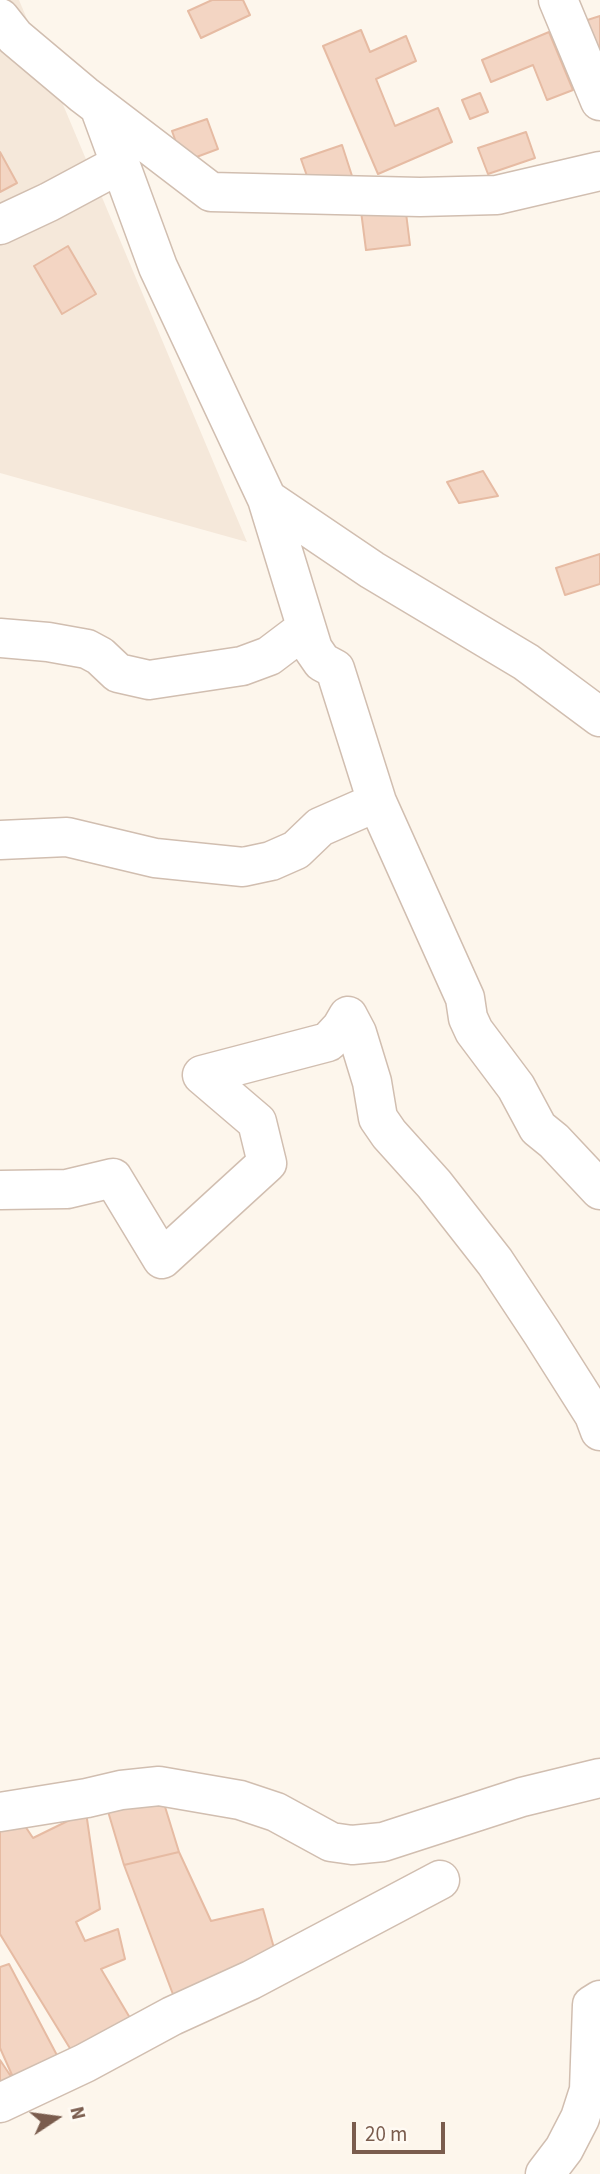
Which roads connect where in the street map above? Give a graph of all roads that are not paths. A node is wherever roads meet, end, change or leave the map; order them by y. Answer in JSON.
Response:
{"nodes":[{"id":1,"x":558,"y":0,"type":"edge"},
{"id":2,"x":0,"y":18,"type":"edge"},
{"id":3,"x":600,"y":101,"type":"edge"},
{"id":4,"x":100,"y":109,"type":"junction"},
{"id":5,"x":120,"y":164,"type":"junction"},
{"id":6,"x":600,"y":171,"type":"edge"},
{"id":7,"x":0,"y":225,"type":"edge"},
{"id":8,"x":267,"y":499,"type":"junction"},
{"id":9,"x":306,"y":628,"type":"junction"},
{"id":10,"x":0,"y":638,"type":"edge"},
{"id":11,"x":600,"y":718,"type":"edge"},
{"id":12,"x":377,"y":802,"type":"junction"},
{"id":13,"x":0,"y":840,"type":"edge"},
{"id":14,"x":0,"y":1190,"type":"edge"},
{"id":15,"x":600,"y":1190,"type":"edge"},
{"id":16,"x":600,"y":1430,"type":"edge"},
{"id":17,"x":600,"y":1778,"type":"edge"},
{"id":18,"x":0,"y":1812,"type":"edge"},
{"id":19,"x":440,"y":1880,"type":"dead end"},
{"id":20,"x":600,"y":2000,"type":"edge"},
{"id":21,"x":0,"y":2103,"type":"edge"},
{"id":22,"x":570,"y":2154,"type":"edge"}],
"edges":[{"from":1,"to":3,"type":"street"},
{"from":2,"to":4,"type":"street"},
{"from":4,"to":5,"type":"street"},
{"from":4,"to":6,"type":"street"},
{"from":5,"to":7,"type":"street"},
{"from":5,"to":8,"type":"street"},
{"from":8,"to":9,"type":"street"},
{"from":8,"to":11,"type":"street"},
{"from":9,"to":10,"type":"street"},
{"from":9,"to":12,"type":"street"},
{"from":12,"to":13,"type":"street"},
{"from":12,"to":15,"type":"street"},
{"from":14,"to":16,"type":"street"},
{"from":17,"to":18,"type":"street"},
{"from":19,"to":21,"type":"street"},
{"from":20,"to":22,"type":"street"}]}
